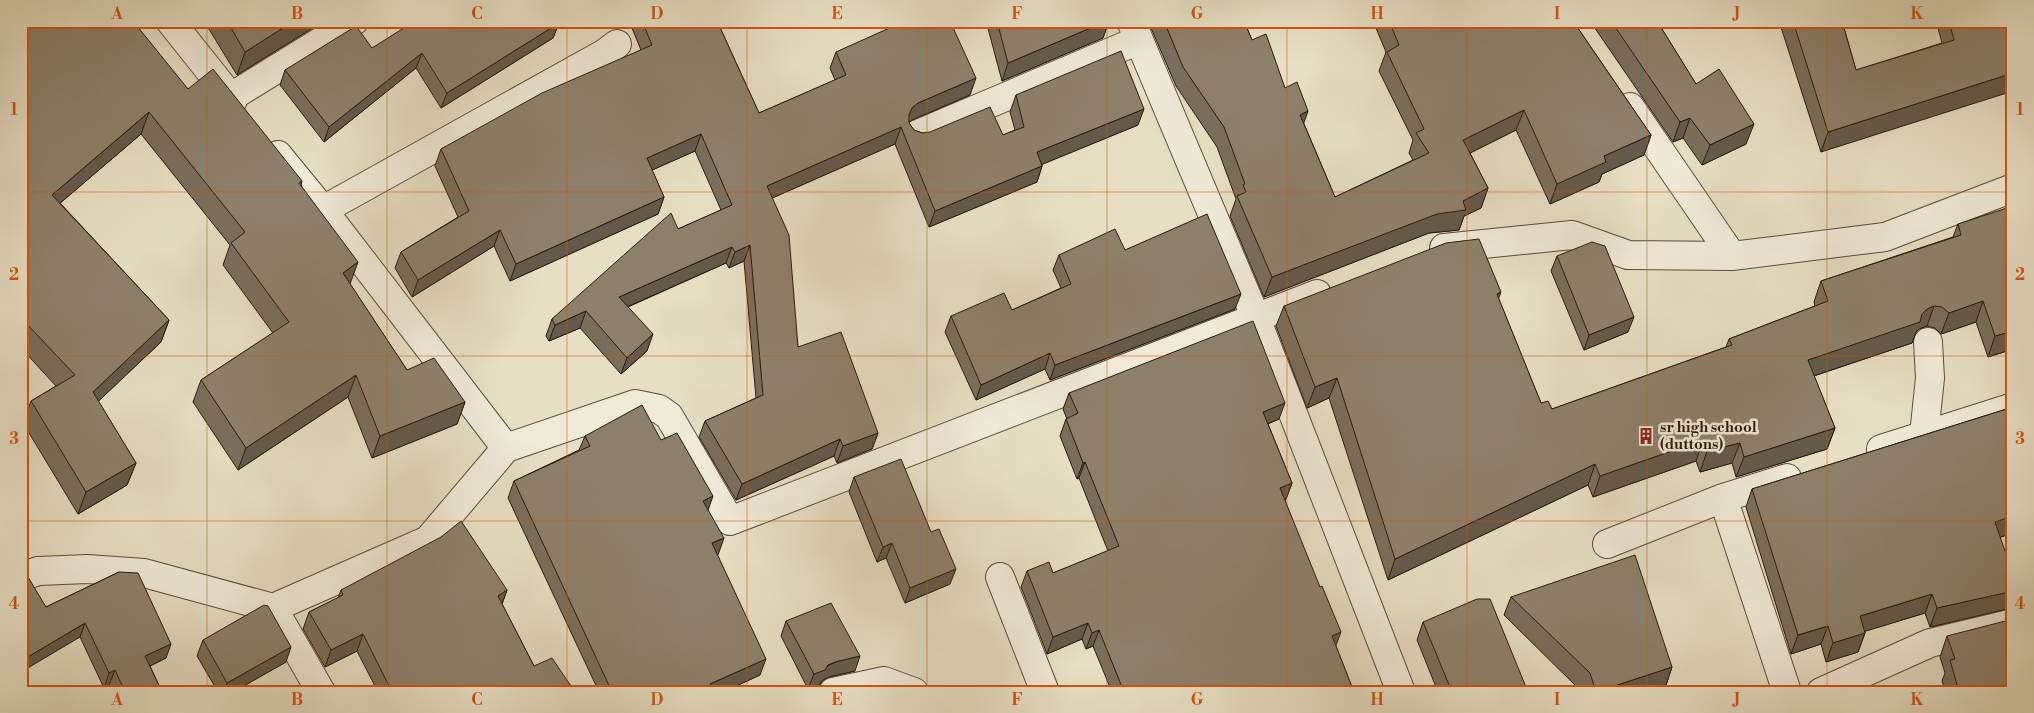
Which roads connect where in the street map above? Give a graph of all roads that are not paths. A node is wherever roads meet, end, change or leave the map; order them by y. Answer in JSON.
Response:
{"nodes":[{"id":1,"x":170,"y":21,"type":"edge"},
{"id":2,"x":354,"y":21,"type":"edge"},
{"id":3,"x":1135,"y":31,"type":"edge"},
{"id":4,"x":618,"y":44,"type":"dead end"},
{"id":5,"x":1616,"y":86,"type":"edge"},
{"id":6,"x":231,"y":97,"type":"junction"},
{"id":7,"x":918,"y":134,"type":"edge"},
{"id":8,"x":2013,"y":188,"type":"edge"},
{"id":9,"x":323,"y":210,"type":"junction"},
{"id":10,"x":1417,"y":255,"type":"edge"},
{"id":11,"x":1732,"y":256,"type":"junction"},
{"id":12,"x":1336,"y":287,"type":"edge"},
{"id":13,"x":1256,"y":318,"type":"junction"},
{"id":14,"x":1928,"y":342,"type":"dead end"},
{"id":15,"x":2013,"y":407,"type":"edge"},
{"id":16,"x":1924,"y":435,"type":"junction"},
{"id":17,"x":506,"y":448,"type":"junction"},
{"id":18,"x":1860,"y":455,"type":"edge"},
{"id":19,"x":1815,"y":469,"type":"edge"},
{"id":20,"x":1724,"y":498,"type":"junction"},
{"id":21,"x":1607,"y":544,"type":"dead end"},
{"id":22,"x":21,"y":577,"type":"edge"},
{"id":23,"x":1000,"y":577,"type":"dead end"},
{"id":24,"x":273,"y":608,"type":"junction"},
{"id":25,"x":2013,"y":623,"type":"edge"},
{"id":26,"x":321,"y":692,"type":"edge"},
{"id":27,"x":833,"y":692,"type":"edge"},
{"id":28,"x":914,"y":692,"type":"edge"},
{"id":29,"x":1044,"y":692,"type":"edge"},
{"id":30,"x":1401,"y":692,"type":"edge"},
{"id":31,"x":1787,"y":692,"type":"edge"},
{"id":32,"x":1821,"y":692,"type":"edge"}],
"edges":[{"from":1,"to":6,"type":"street"},
{"from":2,"to":6,"type":"street"},
{"from":3,"to":7,"type":"street"},
{"from":3,"to":13,"type":"street"},
{"from":4,"to":9,"type":"street"},
{"from":5,"to":11,"type":"street"},
{"from":6,"to":9,"type":"street"},
{"from":8,"to":11,"type":"street"},
{"from":9,"to":17,"type":"street"},
{"from":10,"to":11,"type":"street"},
{"from":12,"to":13,"type":"street"},
{"from":13,"to":17,"type":"street"},
{"from":13,"to":30,"type":"street"},
{"from":14,"to":16,"type":"street"},
{"from":15,"to":16,"type":"street"},
{"from":16,"to":18,"type":"street"},
{"from":17,"to":24,"type":"street"},
{"from":19,"to":20,"type":"street"},
{"from":20,"to":21,"type":"street"},
{"from":20,"to":31,"type":"street"},
{"from":22,"to":24,"type":"street"},
{"from":23,"to":29,"type":"street"},
{"from":24,"to":26,"type":"street"},
{"from":25,"to":32,"type":"street"},
{"from":27,"to":28,"type":"street"}]}
